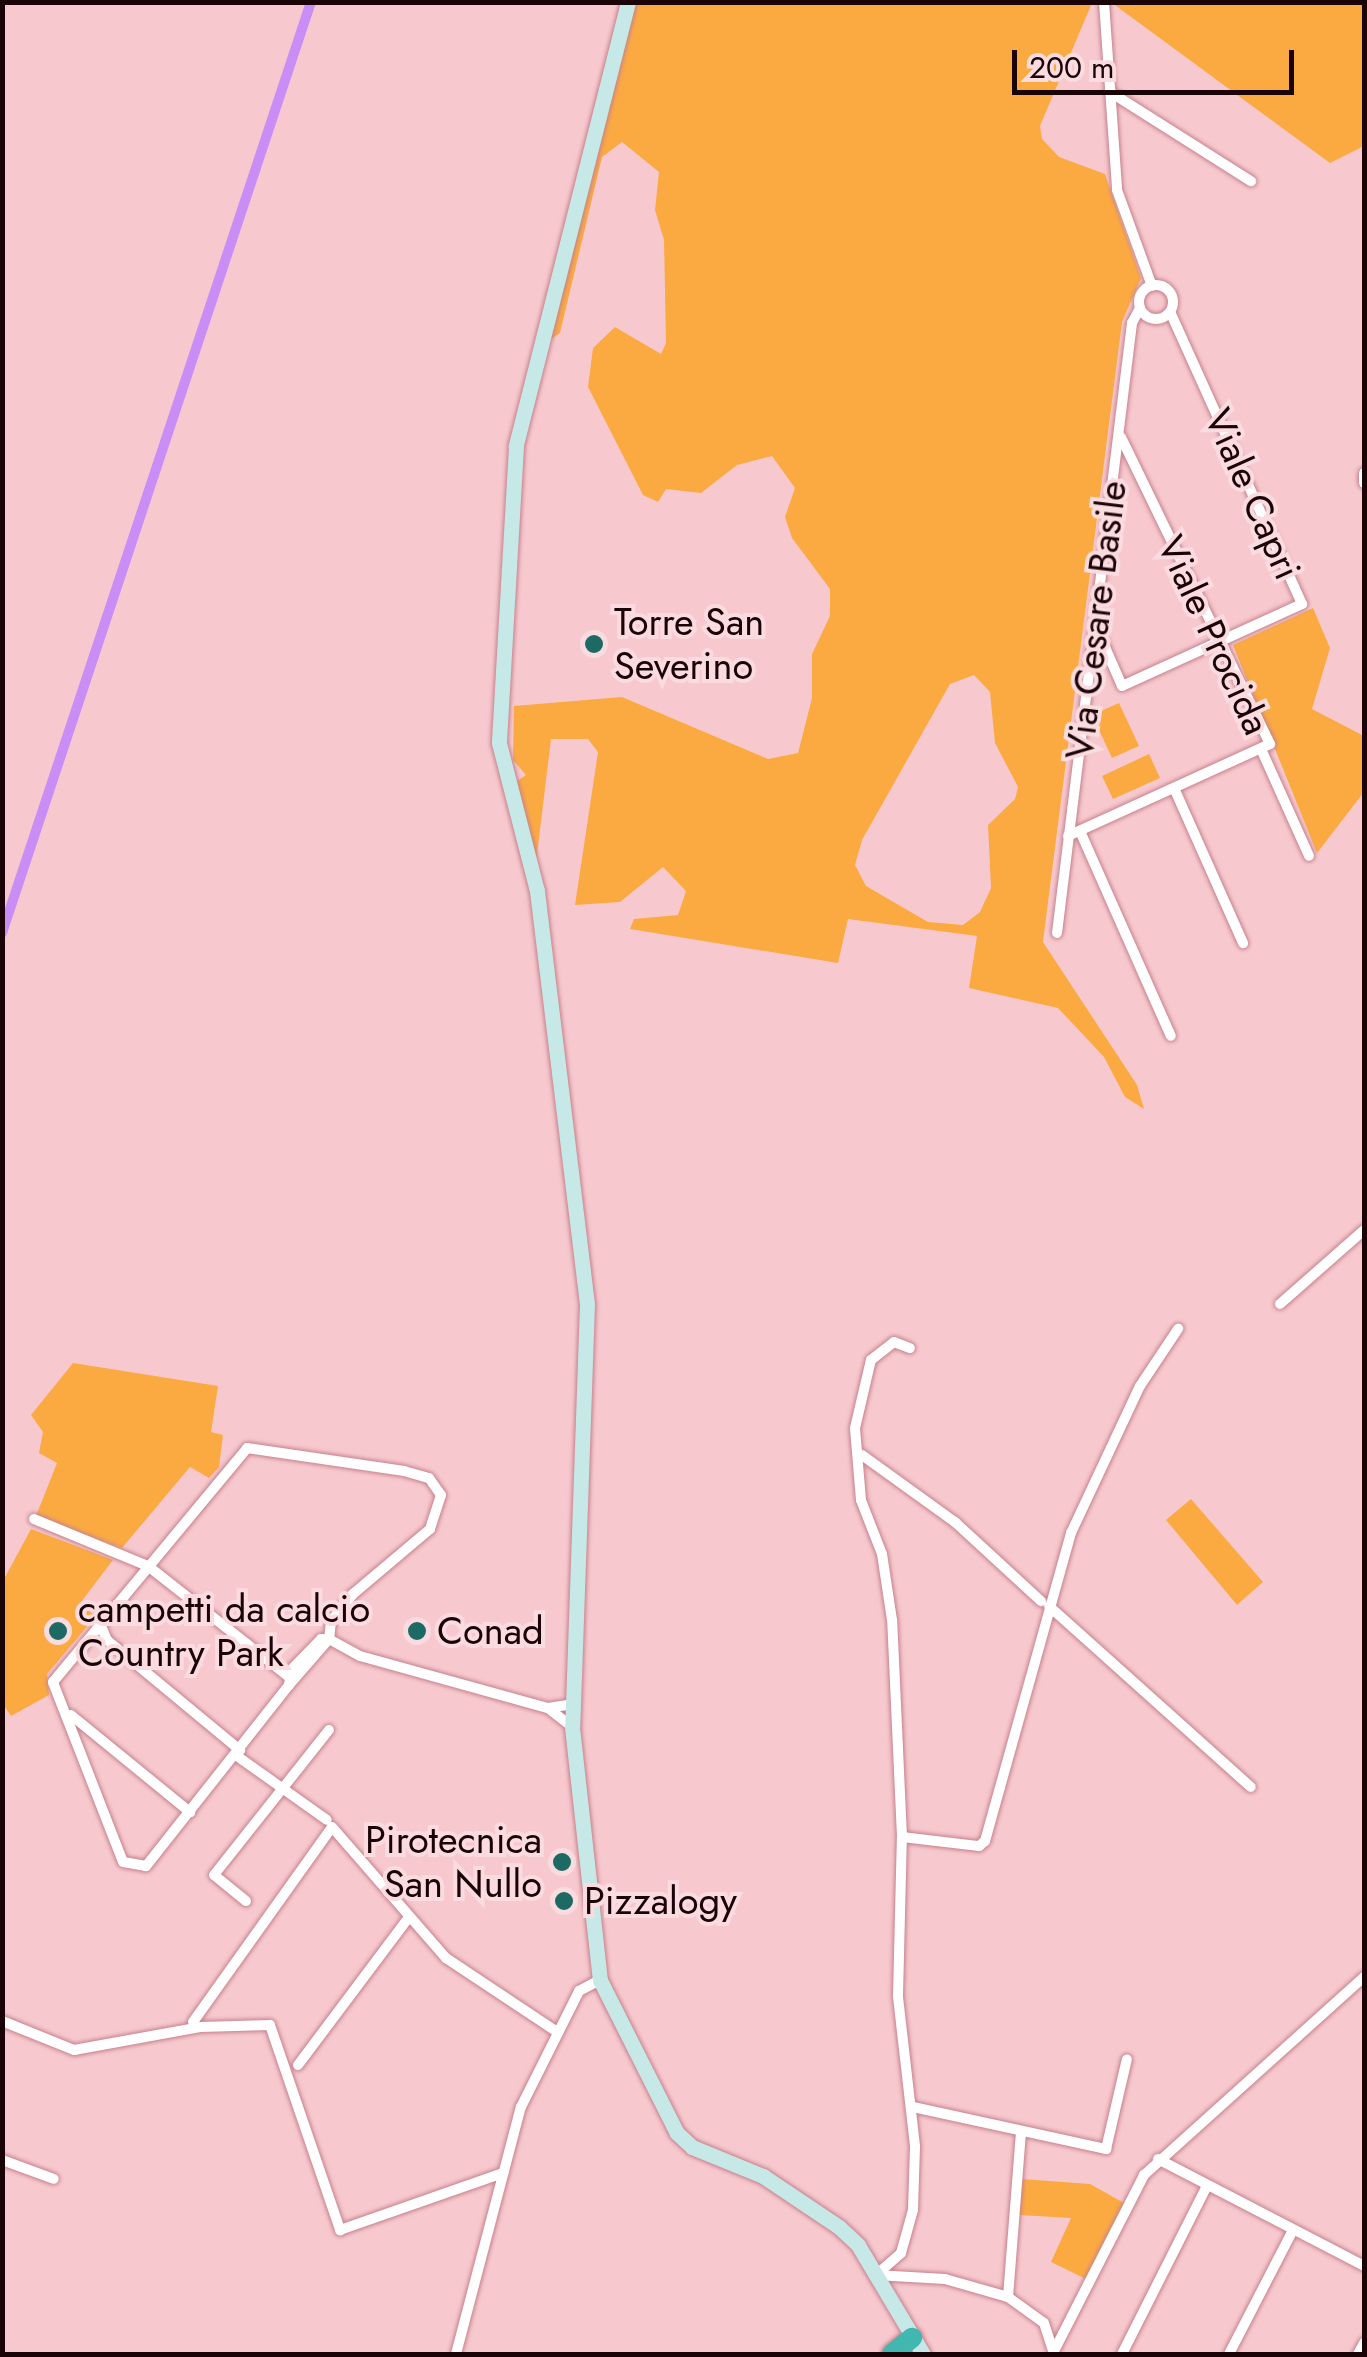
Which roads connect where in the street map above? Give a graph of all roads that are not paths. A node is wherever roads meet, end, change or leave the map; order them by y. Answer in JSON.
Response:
{"nodes":[{"id":1,"x":628,"y":2,"type":"edge"},
{"id":2,"x":1104,"y":2,"type":"edge"},
{"id":3,"x":1110,"y":92,"type":"junction"},
{"id":4,"x":1251,"y":180,"type":"dead end"},
{"id":5,"x":1152,"y":286,"type":"junction"},
{"id":6,"x":1140,"y":308,"type":"junction"},
{"id":7,"x":1170,"y":312,"type":"junction"},
{"id":8,"x":1120,"y":436,"type":"junction"},
{"id":9,"x":1364,"y":474,"type":"edge"},
{"id":10,"x":1364,"y":483,"type":"edge"},
{"id":11,"x":1097,"y":628,"type":"junction"},
{"id":12,"x":1221,"y":641,"type":"junction"},
{"id":13,"x":1261,"y":748,"type":"junction"},
{"id":14,"x":1174,"y":788,"type":"junction"},
{"id":15,"x":1080,"y":831,"type":"junction"},
{"id":16,"x":1068,"y":836,"type":"junction"},
{"id":17,"x":1309,"y":856,"type":"dead end"},
{"id":18,"x":1056,"y":934,"type":"dead end"},
{"id":19,"x":1242,"y":943,"type":"dead end"},
{"id":20,"x":1171,"y":1036,"type":"dead end"},
{"id":21,"x":1364,"y":1230,"type":"edge"},
{"id":22,"x":1280,"y":1304,"type":"dead end"},
{"id":23,"x":1178,"y":1329,"type":"dead end"},
{"id":24,"x":910,"y":1348,"type":"dead end"},
{"id":25,"x":862,"y":1454,"type":"junction"},
{"id":26,"x":34,"y":1519,"type":"dead end"},
{"id":27,"x":148,"y":1566,"type":"junction"},
{"id":28,"x":1045,"y":1604,"type":"junction"},
{"id":29,"x":100,"y":1622,"type":"junction"},
{"id":30,"x":329,"y":1639,"type":"junction"},
{"id":31,"x":288,"y":1680,"type":"junction"},
{"id":32,"x":574,"y":1704,"type":"junction"},
{"id":33,"x":548,"y":1708,"type":"junction"},
{"id":34,"x":70,"y":1714,"type":"junction"},
{"id":35,"x":572,"y":1727,"type":"junction"},
{"id":36,"x":330,"y":1730,"type":"dead end"},
{"id":37,"x":238,"y":1753,"type":"junction"},
{"id":38,"x":1251,"y":1788,"type":"dead end"},
{"id":39,"x":281,"y":1790,"type":"junction"},
{"id":40,"x":190,"y":1812,"type":"junction"},
{"id":41,"x":327,"y":1820,"type":"dead end"},
{"id":42,"x":902,"y":1836,"type":"junction"},
{"id":43,"x":246,"y":1901,"type":"dead end"},
{"id":44,"x":409,"y":1917,"type":"junction"},
{"id":45,"x":1364,"y":1977,"type":"edge"},
{"id":46,"x":600,"y":1980,"type":"junction"},
{"id":47,"x":2,"y":2021,"type":"edge"},
{"id":48,"x":193,"y":2022,"type":"dead end"},
{"id":49,"x":556,"y":2031,"type":"junction"},
{"id":50,"x":1126,"y":2059,"type":"dead end"},
{"id":51,"x":298,"y":2065,"type":"dead end"},
{"id":52,"x":913,"y":2107,"type":"junction"},
{"id":53,"x":1021,"y":2132,"type":"junction"},
{"id":54,"x":1158,"y":2159,"type":"junction"},
{"id":55,"x":2,"y":2160,"type":"edge"},
{"id":56,"x":503,"y":2173,"type":"junction"},
{"id":57,"x":54,"y":2180,"type":"dead end"},
{"id":58,"x":1206,"y":2186,"type":"junction"},
{"id":59,"x":1290,"y":2234,"type":"dead end"},
{"id":60,"x":1364,"y":2266,"type":"edge"},
{"id":61,"x":876,"y":2275,"type":"junction"},
{"id":62,"x":1008,"y":2297,"type":"junction"},
{"id":63,"x":1364,"y":2343,"type":"edge"},
{"id":64,"x":916,"y":2349,"type":"edge"},
{"id":65,"x":1054,"y":2353,"type":"edge"},
{"id":66,"x":456,"y":2354,"type":"edge"},
{"id":67,"x":892,"y":2354,"type":"edge"},
{"id":68,"x":1122,"y":2354,"type":"edge"},
{"id":69,"x":1229,"y":2354,"type":"edge"},
{"id":70,"x":1358,"y":2354,"type":"edge"}],
"edges":[{"from":1,"to":32,"type":"street"},
{"from":2,"to":3,"type":"street"},
{"from":3,"to":4,"type":"street"},
{"from":3,"to":5,"type":"street"},
{"from":5,"to":6,"type":"street"},
{"from":5,"to":7,"type":"street"},
{"from":6,"to":7,"type":"street"},
{"from":6,"to":8,"type":"street","name":"Via Cesare Basile"},
{"from":7,"to":12,"type":"street","name":"Viale Capri"},
{"from":8,"to":11,"type":"street","name":"Via Cesare Basile"},
{"from":8,"to":12,"type":"street","name":"Viale Procida"},
{"from":9,"to":10,"type":"street"},
{"from":11,"to":12,"type":"street","name":"Viale Capri"},
{"from":11,"to":16,"type":"street","name":"Via Cesare Basile"},
{"from":12,"to":13,"type":"street","name":"Viale Procida"},
{"from":13,"to":14,"type":"street","name":"Viale Procida"},
{"from":13,"to":17,"type":"street"},
{"from":14,"to":15,"type":"street","name":"Viale Procida"},
{"from":14,"to":19,"type":"street"},
{"from":15,"to":16,"type":"street","name":"Viale Procida"},
{"from":15,"to":20,"type":"street"},
{"from":16,"to":18,"type":"street","name":"Via Cesare Basile"},
{"from":21,"to":22,"type":"street"},
{"from":23,"to":28,"type":"street"},
{"from":24,"to":25,"type":"street"},
{"from":25,"to":28,"type":"street"},
{"from":25,"to":42,"type":"street"},
{"from":26,"to":27,"type":"street"},
{"from":27,"to":29,"type":"street"},
{"from":27,"to":30,"type":"street"},
{"from":27,"to":31,"type":"street"},
{"from":28,"to":38,"type":"street"},
{"from":28,"to":42,"type":"street"},
{"from":29,"to":34,"type":"street"},
{"from":29,"to":37,"type":"street"},
{"from":30,"to":31,"type":"street"},
{"from":30,"to":33,"type":"street"},
{"from":31,"to":37,"type":"street"},
{"from":32,"to":33,"type":"street"},
{"from":32,"to":35,"type":"street"},
{"from":33,"to":35,"type":"street"},
{"from":34,"to":40,"type":"street"},
{"from":34,"to":40,"type":"street"},
{"from":35,"to":46,"type":"street"},
{"from":36,"to":39,"type":"street"},
{"from":37,"to":39,"type":"street"},
{"from":37,"to":40,"type":"street"},
{"from":39,"to":41,"type":"street"},
{"from":39,"to":43,"type":"street"},
{"from":42,"to":52,"type":"street"},
{"from":44,"to":48,"type":"street"},
{"from":44,"to":49,"type":"street"},
{"from":44,"to":51,"type":"street"},
{"from":45,"to":54,"type":"street"},
{"from":46,"to":49,"type":"street"},
{"from":46,"to":61,"type":"street"},
{"from":47,"to":56,"type":"street"},
{"from":49,"to":56,"type":"street"},
{"from":50,"to":53,"type":"street"},
{"from":52,"to":53,"type":"street"},
{"from":52,"to":61,"type":"street"},
{"from":53,"to":62,"type":"street"},
{"from":54,"to":58,"type":"street"},
{"from":54,"to":65,"type":"street"},
{"from":55,"to":57,"type":"street"},
{"from":56,"to":66,"type":"street"},
{"from":58,"to":60,"type":"street"},
{"from":58,"to":68,"type":"street"},
{"from":59,"to":69,"type":"street"},
{"from":61,"to":62,"type":"street"},
{"from":61,"to":64,"type":"street"},
{"from":62,"to":65,"type":"street"},
{"from":63,"to":70,"type":"street"},
{"from":64,"to":67,"type":"highway"}]}
